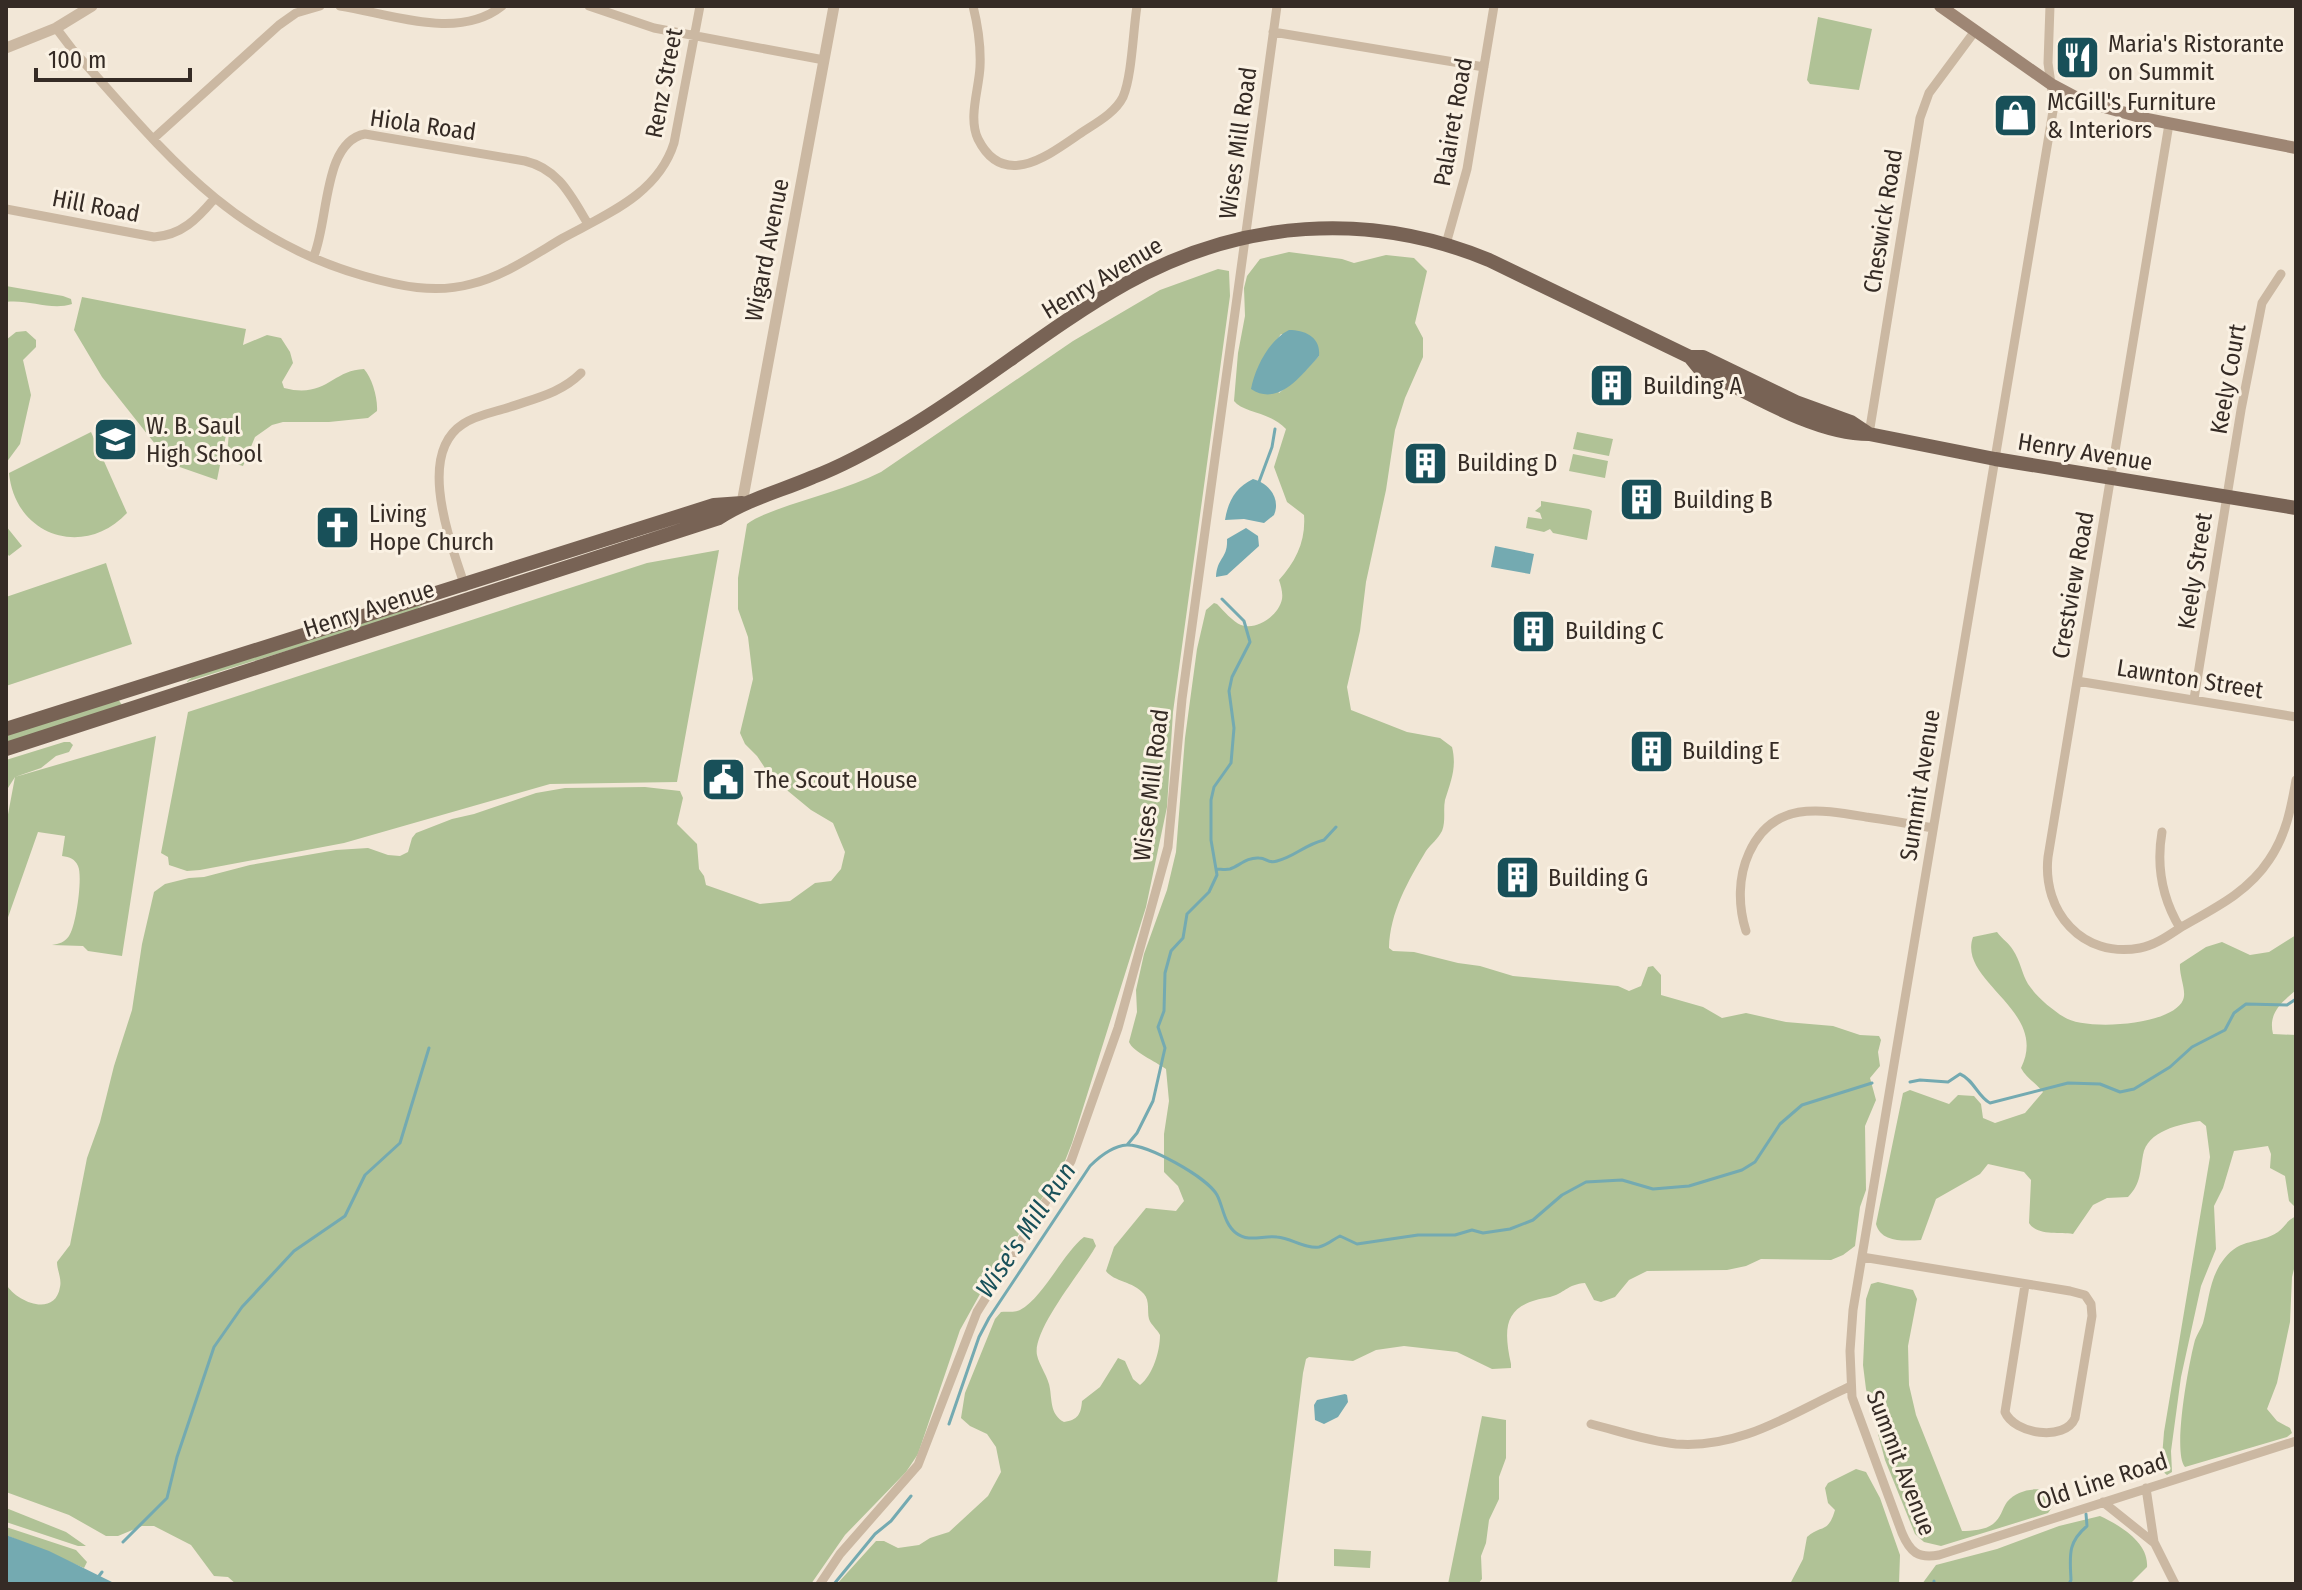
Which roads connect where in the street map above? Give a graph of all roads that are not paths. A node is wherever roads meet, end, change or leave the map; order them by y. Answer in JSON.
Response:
{"nodes":[{"id":1,"x":92,"y":6,"type":"edge"},
{"id":2,"x":320,"y":6,"type":"edge"},
{"id":3,"x":340,"y":6,"type":"edge"},
{"id":4,"x":502,"y":6,"type":"edge"},
{"id":5,"x":589,"y":6,"type":"edge"},
{"id":6,"x":700,"y":6,"type":"edge"},
{"id":7,"x":834,"y":6,"type":"edge"},
{"id":8,"x":973,"y":6,"type":"edge"},
{"id":9,"x":1137,"y":6,"type":"edge"},
{"id":10,"x":1277,"y":6,"type":"edge"},
{"id":11,"x":1494,"y":6,"type":"edge"},
{"id":12,"x":1940,"y":6,"type":"edge"},
{"id":13,"x":2050,"y":6,"type":"edge"},
{"id":14,"x":56,"y":28,"type":"junction"},
{"id":15,"x":1975,"y":31,"type":"junction"},
{"id":16,"x":1273,"y":32,"type":"junction"},
{"id":17,"x":695,"y":36,"type":"junction"},
{"id":18,"x":6,"y":48,"type":"edge"},
{"id":19,"x":824,"y":60,"type":"junction"},
{"id":20,"x":1484,"y":67,"type":"junction"},
{"id":21,"x":2051,"y":84,"type":"junction"},
{"id":22,"x":2169,"y":124,"type":"junction"},
{"id":23,"x":153,"y":139,"type":"junction"},
{"id":24,"x":2296,"y":148,"type":"edge"},
{"id":25,"x":214,"y":199,"type":"junction"},
{"id":26,"x":6,"y":209,"type":"edge"},
{"id":27,"x":588,"y":224,"type":"junction"},
{"id":28,"x":1245,"y":236,"type":"junction"},
{"id":29,"x":1446,"y":244,"type":"junction"},
{"id":30,"x":313,"y":258,"type":"junction"},
{"id":31,"x":2281,"y":274,"type":"dead end"},
{"id":32,"x":581,"y":373,"type":"dead end"},
{"id":33,"x":1869,"y":434,"type":"junction"},
{"id":34,"x":1995,"y":459,"type":"junction"},
{"id":35,"x":2111,"y":478,"type":"junction"},
{"id":36,"x":2228,"y":497,"type":"junction"},
{"id":37,"x":742,"y":503,"type":"junction"},
{"id":38,"x":2296,"y":508,"type":"edge"},
{"id":39,"x":463,"y":583,"type":"junction"},
{"id":40,"x":469,"y":599,"type":"junction"},
{"id":41,"x":2077,"y":681,"type":"junction"},
{"id":42,"x":2194,"y":699,"type":"junction"},
{"id":43,"x":2296,"y":717,"type":"edge"},
{"id":44,"x":6,"y":729,"type":"edge"},
{"id":45,"x":6,"y":749,"type":"edge"},
{"id":46,"x":2296,"y":780,"type":"edge"},
{"id":47,"x":1933,"y":828,"type":"junction"},
{"id":48,"x":2162,"y":832,"type":"dead end"},
{"id":49,"x":2180,"y":928,"type":"junction"},
{"id":50,"x":1746,"y":931,"type":"dead end"},
{"id":51,"x":1862,"y":1257,"type":"junction"},
{"id":52,"x":2025,"y":1285,"type":"junction"},
{"id":53,"x":1851,"y":1386,"type":"junction"},
{"id":54,"x":1591,"y":1424,"type":"dead end"},
{"id":55,"x":2296,"y":1441,"type":"edge"},
{"id":56,"x":2146,"y":1488,"type":"junction"},
{"id":57,"x":2103,"y":1502,"type":"junction"},
{"id":58,"x":2154,"y":1542,"type":"junction"},
{"id":59,"x":1920,"y":1556,"type":"joint"},
{"id":60,"x":820,"y":1584,"type":"edge"},
{"id":61,"x":2175,"y":1584,"type":"edge"}],
"edges":[{"from":1,"to":14,"type":"street"},
{"from":2,"to":23,"type":"street"},
{"from":3,"to":4,"type":"street"},
{"from":5,"to":17,"type":"street"},
{"from":6,"to":17,"type":"street","name":"Renz Street"},
{"from":7,"to":19,"type":"street","name":"Wigard Avenue"},
{"from":8,"to":9,"type":"street"},
{"from":10,"to":16,"type":"street","name":"Wises Mill Road"},
{"from":11,"to":20,"type":"street","name":"Palairet Road"},
{"from":12,"to":15,"type":"main road"},
{"from":13,"to":21,"type":"street","name":"Summit Avenue"},
{"from":14,"to":18,"type":"street"},
{"from":14,"to":23,"type":"street","name":"Renz Street"},
{"from":15,"to":21,"type":"main road"},
{"from":15,"to":33,"type":"street","name":"Cheswick Road"},
{"from":16,"to":20,"type":"street"},
{"from":16,"to":28,"type":"street","name":"Wises Mill Road"},
{"from":17,"to":19,"type":"street"},
{"from":17,"to":27,"type":"street","name":"Renz Street"},
{"from":19,"to":37,"type":"street","name":"Wigard Avenue"},
{"from":20,"to":29,"type":"street","name":"Palairet Road"},
{"from":21,"to":22,"type":"main road"},
{"from":21,"to":34,"type":"street","name":"Summit Avenue"},
{"from":22,"to":24,"type":"main road"},
{"from":22,"to":35,"type":"street","name":"Crestview Road"},
{"from":23,"to":25,"type":"street","name":"Renz Street"},
{"from":25,"to":26,"type":"street","name":"Hill Road"},
{"from":25,"to":30,"type":"street","name":"Renz Street"},
{"from":27,"to":30,"type":"street","name":"Renz Street"},
{"from":27,"to":30,"type":"street","name":"Hiola Road"},
{"from":28,"to":29,"type":"main road","name":"Henry Avenue"},
{"from":28,"to":37,"type":"main road","name":"Henry Avenue"},
{"from":28,"to":60,"type":"street","name":"Wises Mill Road"},
{"from":29,"to":33,"type":"main road","name":"Henry Avenue"},
{"from":31,"to":36,"type":"street","name":"Keely Court"},
{"from":32,"to":39,"type":"street"},
{"from":33,"to":34,"type":"main road","name":"Henry Avenue"},
{"from":34,"to":35,"type":"main road","name":"Henry Avenue"},
{"from":34,"to":47,"type":"street","name":"Summit Avenue"},
{"from":35,"to":36,"type":"main road","name":"Henry Avenue"},
{"from":35,"to":41,"type":"street","name":"Crestview Road"},
{"from":36,"to":38,"type":"main road","name":"Henry Avenue"},
{"from":36,"to":42,"type":"street","name":"Keely Street"},
{"from":37,"to":39,"type":"main road","name":"Henry Avenue"},
{"from":37,"to":40,"type":"main road","name":"Henry Avenue"},
{"from":39,"to":40,"type":"street"},
{"from":39,"to":44,"type":"main road","name":"Henry Avenue"},
{"from":40,"to":45,"type":"main road","name":"Henry Avenue"},
{"from":41,"to":42,"type":"street","name":"Lawnton Street"},
{"from":41,"to":49,"type":"street","name":"Crestview Road"},
{"from":42,"to":43,"type":"street","name":"Lawnton Street"},
{"from":46,"to":49,"type":"street","name":"Crestview Road"},
{"from":47,"to":50,"type":"street"},
{"from":47,"to":51,"type":"street","name":"Summit Avenue"},
{"from":48,"to":49,"type":"street"},
{"from":51,"to":52,"type":"street"},
{"from":51,"to":53,"type":"street","name":"Summit Avenue"},
{"from":52,"to":52,"type":"street"},
{"from":53,"to":54,"type":"street"},
{"from":53,"to":59,"type":"street","name":"Summit Avenue"},
{"from":55,"to":56,"type":"street","name":"Old Line Road"},
{"from":56,"to":57,"type":"street","name":"Old Line Road"},
{"from":56,"to":58,"type":"street"},
{"from":57,"to":58,"type":"street"},
{"from":57,"to":59,"type":"street","name":"Old Line Road"},
{"from":58,"to":61,"type":"street"}]}
